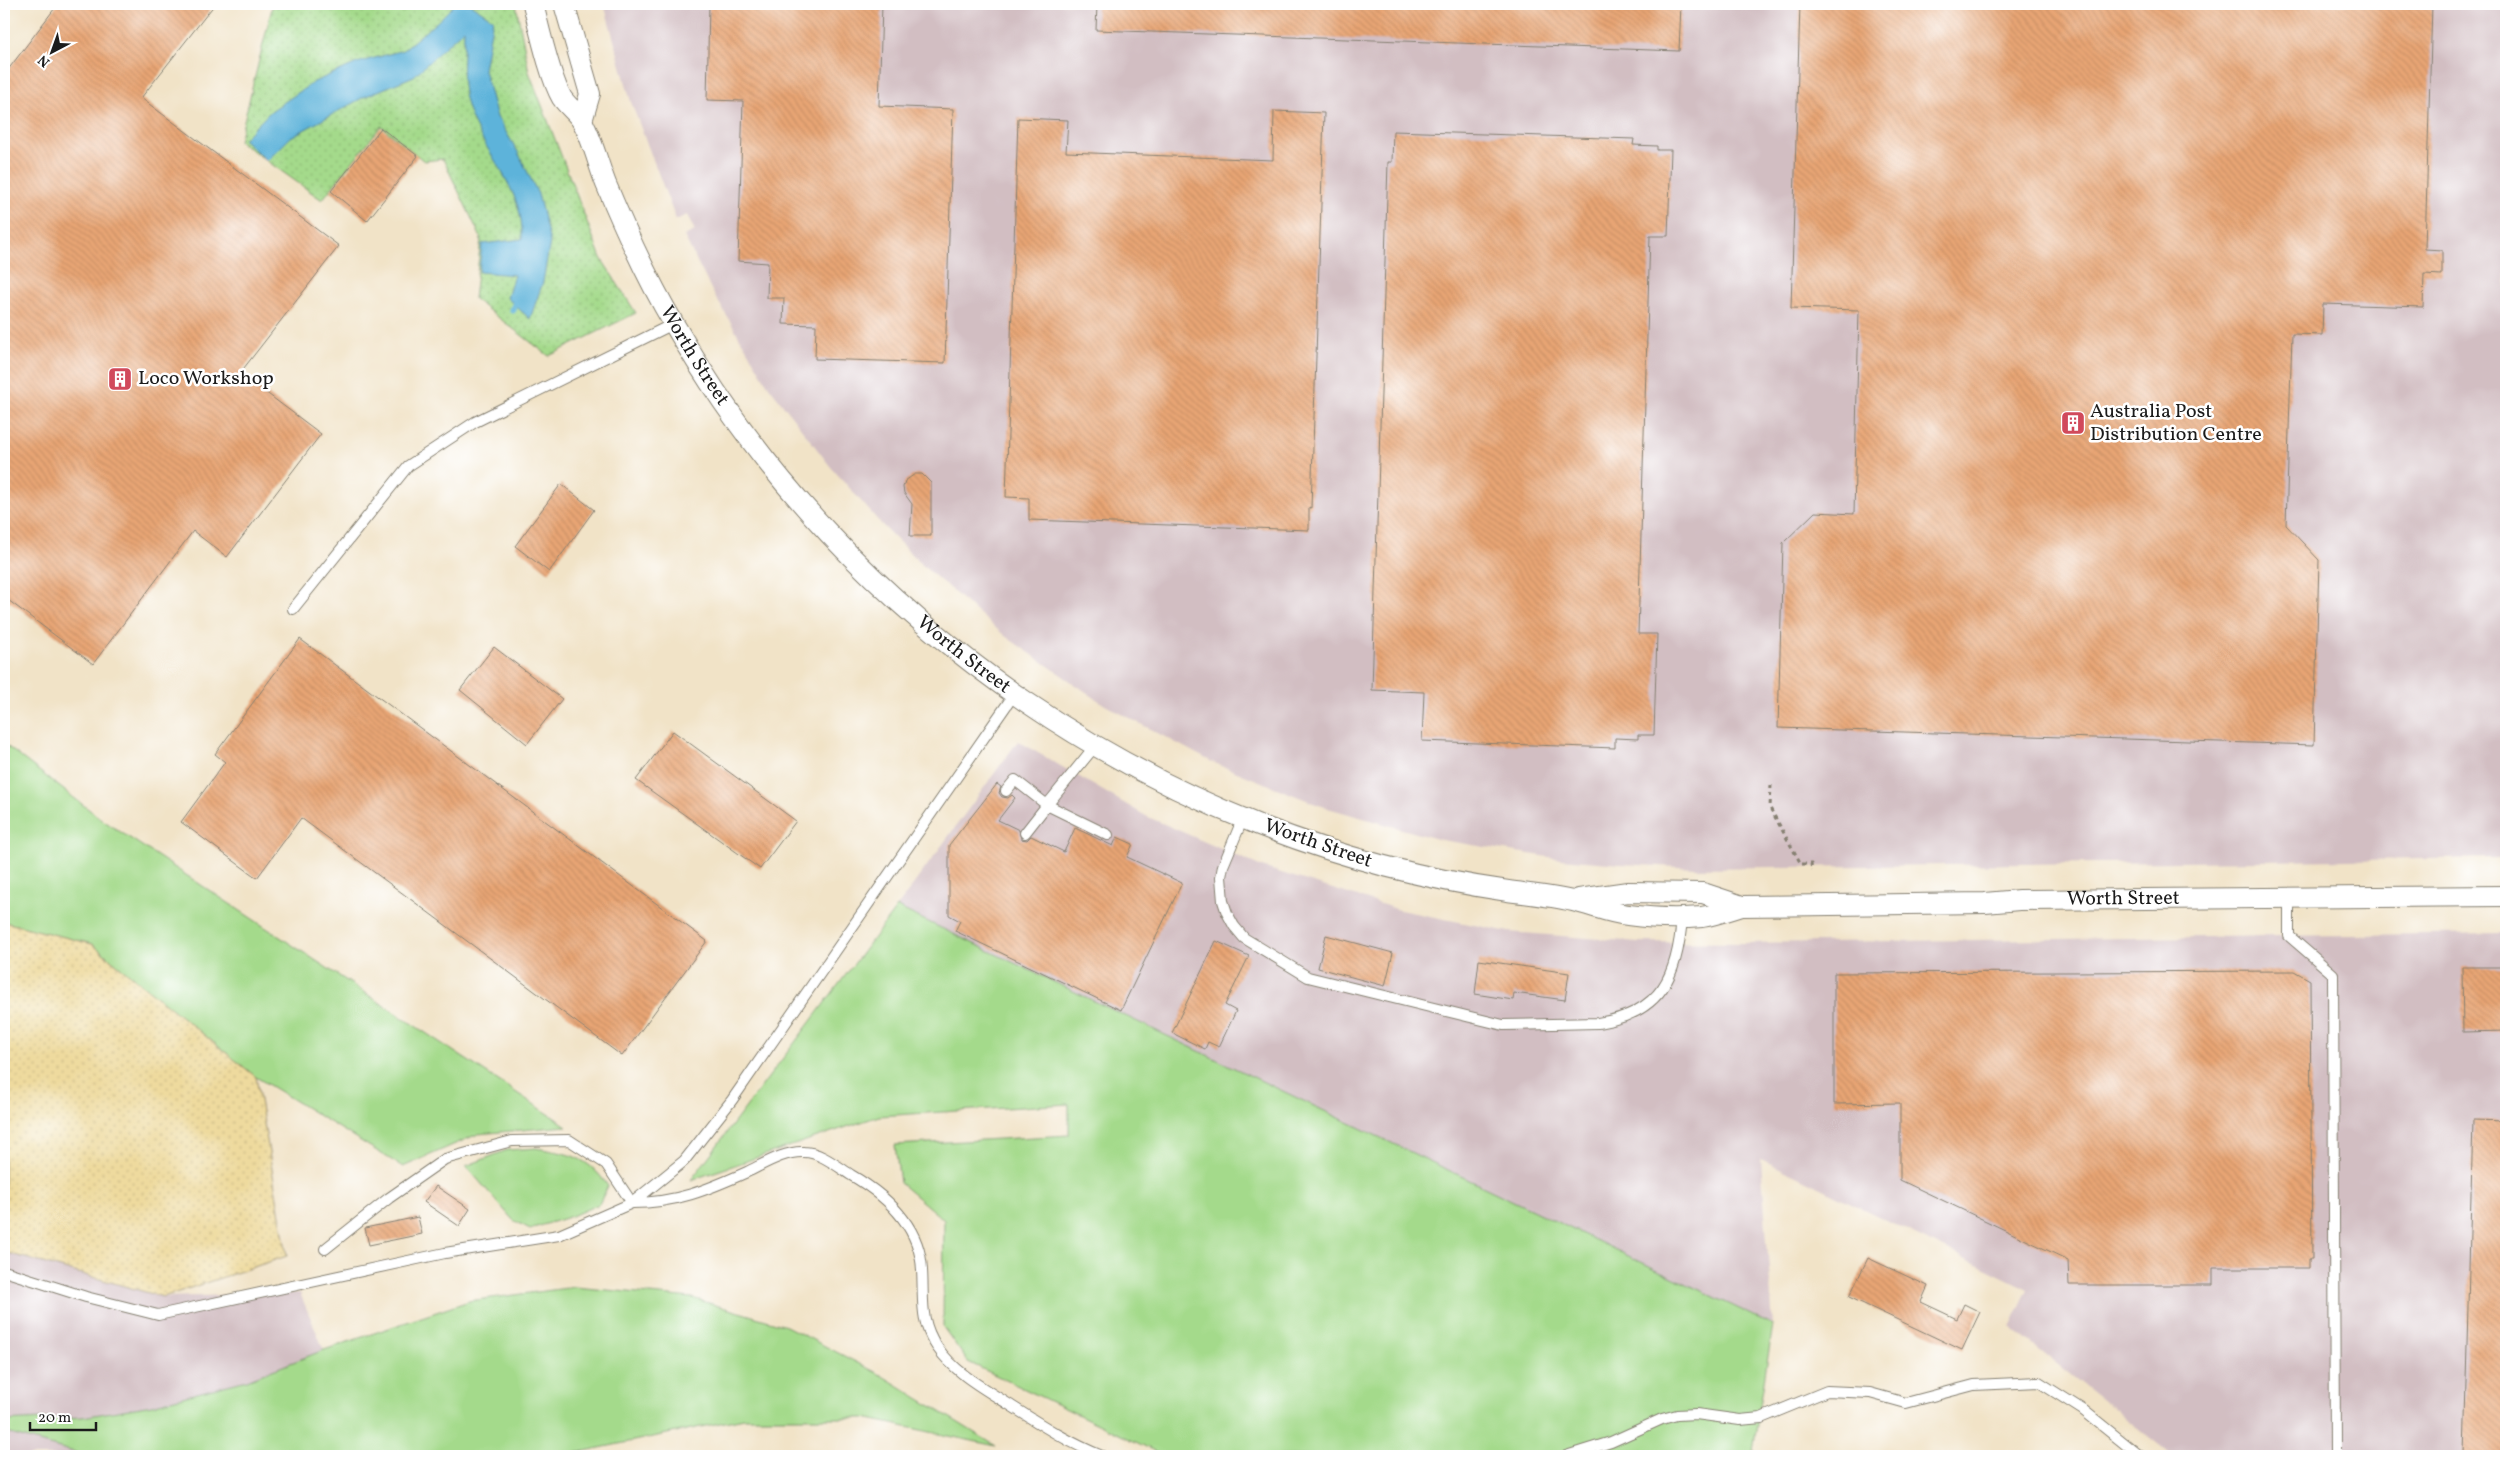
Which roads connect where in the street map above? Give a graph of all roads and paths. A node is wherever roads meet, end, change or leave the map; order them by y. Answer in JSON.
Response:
{"nodes":[{"id":1,"x":533,"y":4,"type":"edge"},
{"id":2,"x":564,"y":4,"type":"edge"},
{"id":3,"x":582,"y":121,"type":"junction"},
{"id":4,"x":673,"y":324,"type":"junction"},
{"id":5,"x":293,"y":609,"type":"dead end"},
{"id":6,"x":1015,"y":694,"type":"junction"},
{"id":7,"x":1095,"y":746,"type":"junction"},
{"id":8,"x":1771,"y":786,"type":"dead end"},
{"id":9,"x":1006,"y":791,"type":"dead end"},
{"id":10,"x":1047,"y":806,"type":"junction"},
{"id":11,"x":1243,"y":818,"type":"junction"},
{"id":12,"x":1025,"y":834,"type":"dead end"},
{"id":13,"x":1108,"y":835,"type":"dead end"},
{"id":14,"x":1812,"y":871,"type":"dead end"},
{"id":15,"x":2506,"y":896,"type":"edge"},
{"id":16,"x":1572,"y":900,"type":"junction"},
{"id":17,"x":2289,"y":900,"type":"junction"},
{"id":18,"x":1742,"y":906,"type":"junction"},
{"id":19,"x":1682,"y":917,"type":"junction"},
{"id":20,"x":632,"y":1203,"type":"junction"},
{"id":21,"x":325,"y":1249,"type":"dead end"},
{"id":22,"x":4,"y":1270,"type":"edge"},
{"id":23,"x":1102,"y":1456,"type":"edge"},
{"id":24,"x":1566,"y":1456,"type":"edge"},
{"id":25,"x":2140,"y":1456,"type":"edge"},
{"id":26,"x":2335,"y":1456,"type":"edge"}],
"edges":[{"from":1,"to":3,"type":"street","name":"Worth Street"},
{"from":2,"to":3,"type":"street"},
{"from":3,"to":4,"type":"street","name":"Worth Street"},
{"from":4,"to":5,"type":"lane"},
{"from":4,"to":6,"type":"street","name":"Worth Street"},
{"from":6,"to":7,"type":"street","name":"Worth Street"},
{"from":6,"to":20,"type":"lane"},
{"from":7,"to":10,"type":"lane"},
{"from":7,"to":11,"type":"street","name":"Worth Street"},
{"from":8,"to":14,"type":"path"},
{"from":9,"to":10,"type":"lane"},
{"from":10,"to":12,"type":"lane"},
{"from":10,"to":13,"type":"lane"},
{"from":11,"to":16,"type":"street","name":"Worth Street"},
{"from":11,"to":19,"type":"lane"},
{"from":15,"to":17,"type":"street","name":"Worth Street"},
{"from":16,"to":18,"type":"street","name":"Worth Street"},
{"from":16,"to":19,"type":"street","name":"Worth Street"},
{"from":17,"to":18,"type":"street","name":"Worth Street"},
{"from":17,"to":26,"type":"lane"},
{"from":18,"to":19,"type":"street","name":"Worth Street"},
{"from":20,"to":21,"type":"lane"},
{"from":20,"to":22,"type":"lane"},
{"from":20,"to":23,"type":"lane"},
{"from":24,"to":25,"type":"lane"}]}
